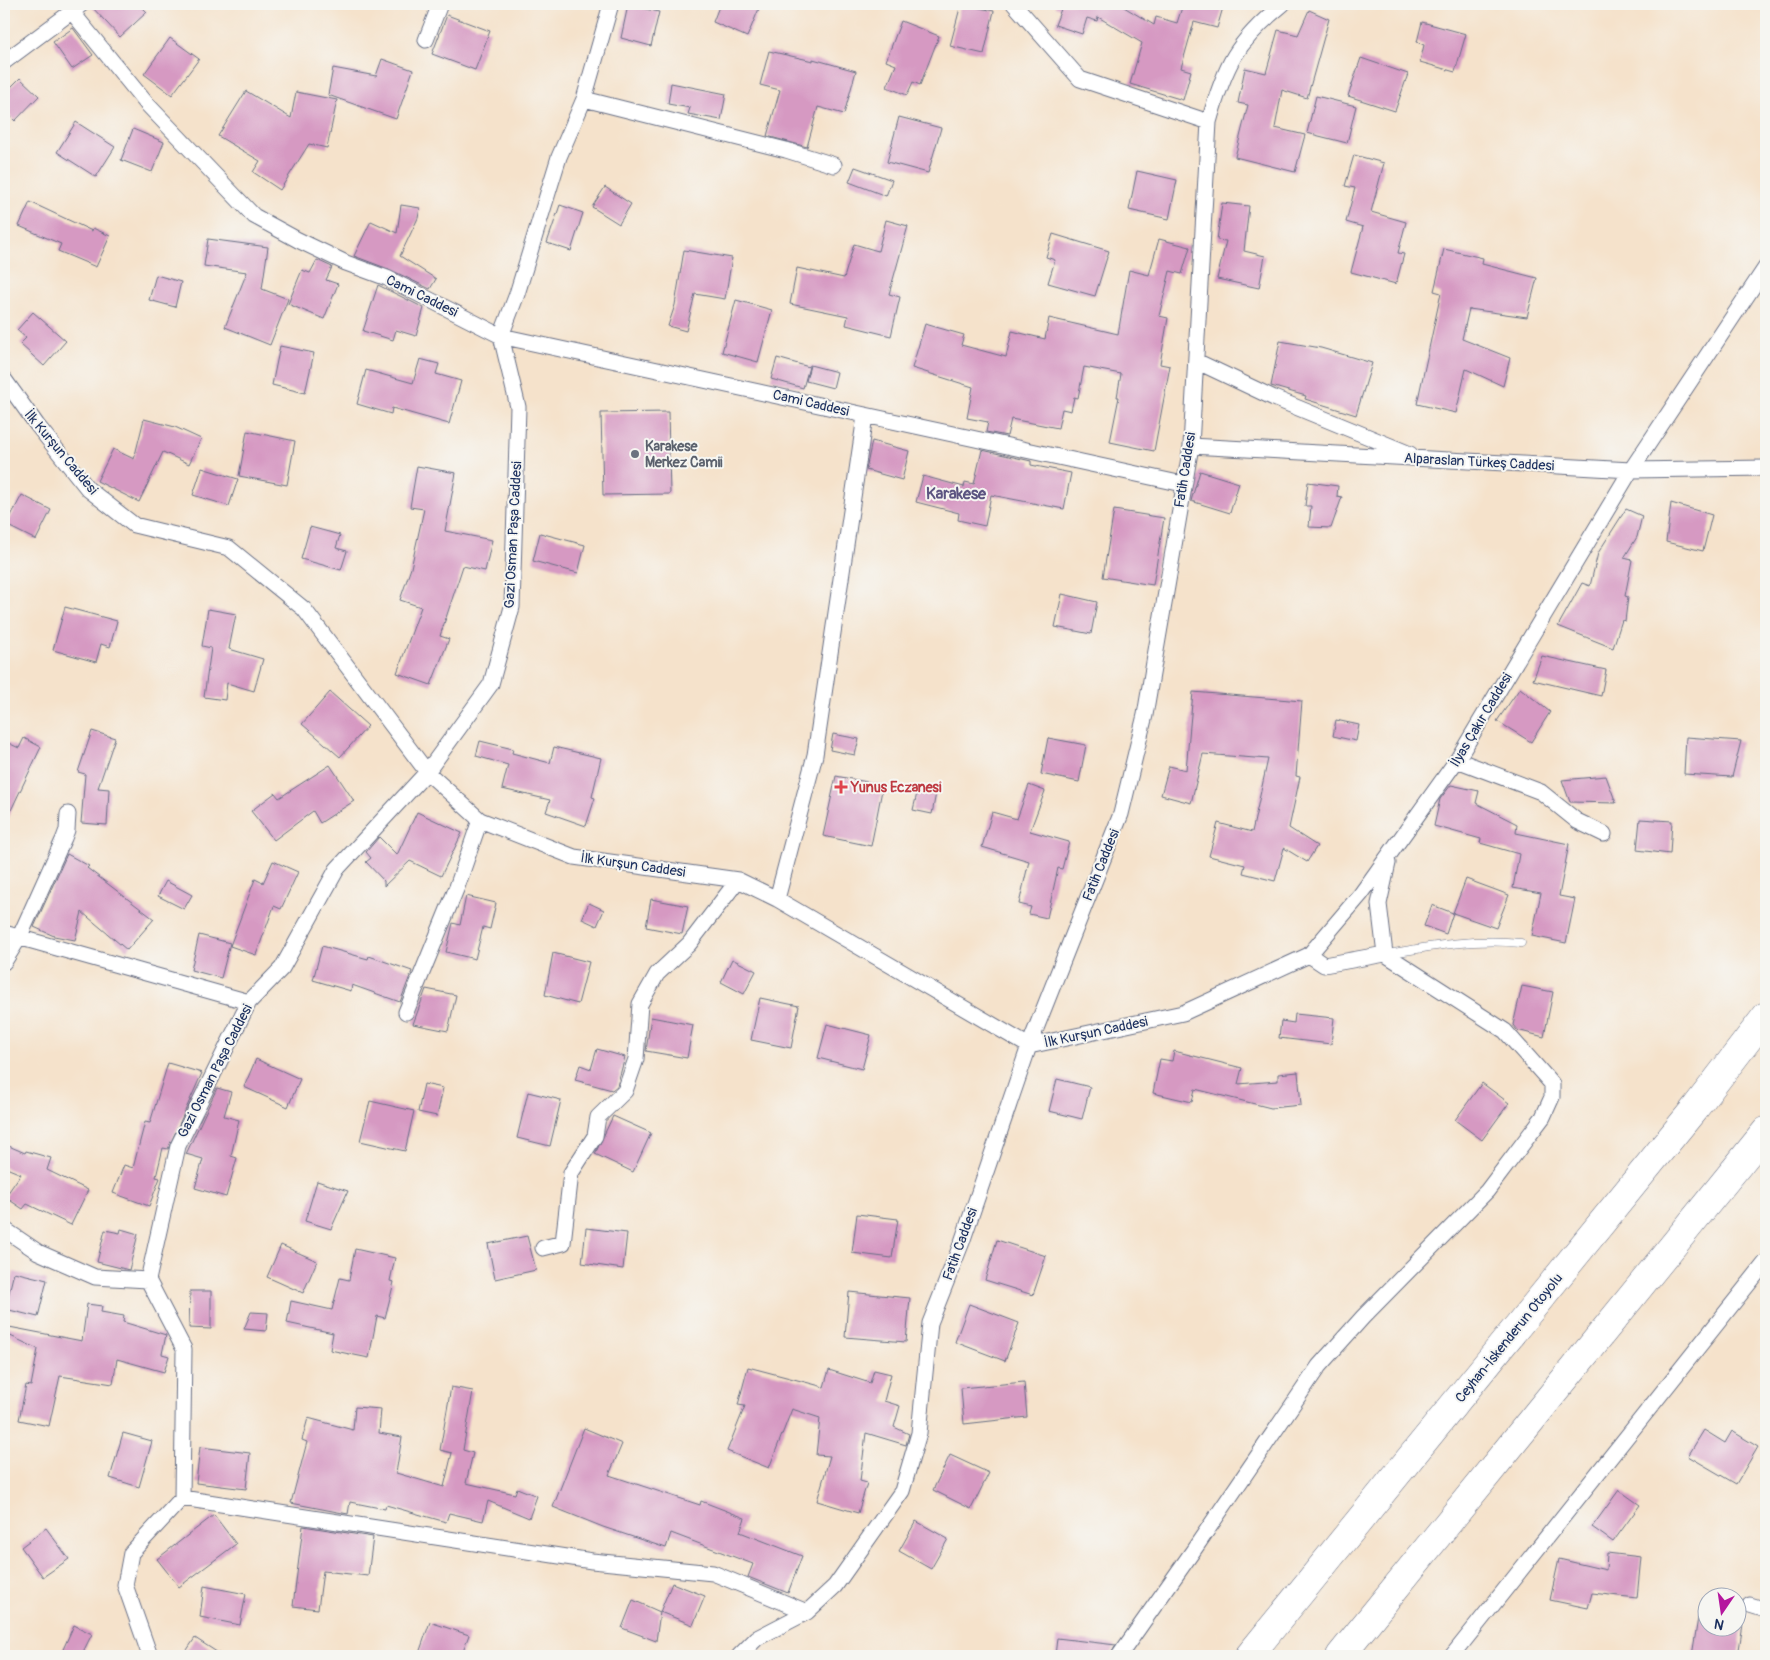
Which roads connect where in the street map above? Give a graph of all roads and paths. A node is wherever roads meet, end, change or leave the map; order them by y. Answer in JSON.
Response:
{"nodes":[{"id":1,"x":440,"y":4,"type":"edge"},
{"id":2,"x":611,"y":4,"type":"edge"},
{"id":3,"x":1014,"y":4,"type":"edge"},
{"id":4,"x":1283,"y":4,"type":"edge"},
{"id":5,"x":77,"y":8,"type":"edge"},
{"id":6,"x":426,"y":40,"type":"dead end"},
{"id":7,"x":4,"y":62,"type":"edge"},
{"id":8,"x":584,"y":100,"type":"junction"},
{"id":9,"x":1209,"y":122,"type":"junction"},
{"id":10,"x":834,"y":165,"type":"dead end"},
{"id":11,"x":1766,"y":267,"type":"edge"},
{"id":12,"x":501,"y":336,"type":"junction"},
{"id":13,"x":1196,"y":361,"type":"junction"},
{"id":14,"x":4,"y":379,"type":"edge"},
{"id":15,"x":865,"y":416,"type":"junction"},
{"id":16,"x":1191,"y":446,"type":"junction"},
{"id":17,"x":1420,"y":458,"type":"junction"},
{"id":18,"x":1766,"y":468,"type":"edge"},
{"id":19,"x":1631,"y":470,"type":"junction"},
{"id":20,"x":1183,"y":484,"type":"junction"},
{"id":21,"x":1457,"y":760,"type":"junction"},
{"id":22,"x":426,"y":772,"type":"junction"},
{"id":23,"x":68,"y":814,"type":"dead end"},
{"id":24,"x":480,"y":820,"type":"junction"},
{"id":25,"x":1604,"y":834,"type":"dead end"},
{"id":26,"x":1391,"y":853,"type":"junction"},
{"id":27,"x":738,"y":880,"type":"junction"},
{"id":28,"x":777,"y":899,"type":"junction"},
{"id":29,"x":4,"y":933,"type":"edge"},
{"id":30,"x":18,"y":938,"type":"junction"},
{"id":31,"x":1521,"y":943,"type":"dead end"},
{"id":32,"x":1385,"y":954,"type":"junction"},
{"id":33,"x":1309,"y":955,"type":"junction"},
{"id":34,"x":4,"y":962,"type":"edge"},
{"id":35,"x":249,"y":1002,"type":"junction"},
{"id":36,"x":406,"y":1012,"type":"dead end"},
{"id":37,"x":1766,"y":1016,"type":"edge"},
{"id":38,"x":1029,"y":1046,"type":"junction"},
{"id":39,"x":1766,"y":1130,"type":"edge"},
{"id":40,"x":4,"y":1229,"type":"edge"},
{"id":41,"x":543,"y":1248,"type":"dead end"},
{"id":42,"x":1766,"y":1262,"type":"edge"},
{"id":43,"x":148,"y":1280,"type":"junction"},
{"id":44,"x":182,"y":1498,"type":"junction"},
{"id":45,"x":1750,"y":1605,"type":"dead end"},
{"id":46,"x":1766,"y":1610,"type":"edge"},
{"id":47,"x":807,"y":1612,"type":"junction"},
{"id":48,"x":150,"y":1656,"type":"edge"},
{"id":49,"x":739,"y":1656,"type":"edge"},
{"id":50,"x":1118,"y":1656,"type":"edge"},
{"id":51,"x":1249,"y":1656,"type":"edge"},
{"id":52,"x":1340,"y":1656,"type":"edge"},
{"id":53,"x":1452,"y":1656,"type":"edge"}],
"edges":[{"from":1,"to":6,"type":"street"},
{"from":2,"to":8,"type":"street"},
{"from":3,"to":9,"type":"street"},
{"from":4,"to":9,"type":"street","name":"Fatih Caddesi"},
{"from":5,"to":7,"type":"street"},
{"from":5,"to":12,"type":"street","name":"Cami Caddesi"},
{"from":8,"to":10,"type":"street"},
{"from":8,"to":12,"type":"street"},
{"from":9,"to":13,"type":"street","name":"Fatih Caddesi"},
{"from":11,"to":19,"type":"street","name":"İlyas Çakır Caddesi"},
{"from":12,"to":15,"type":"street","name":"Cami Caddesi"},
{"from":12,"to":22,"type":"street","name":"Gazi Osman Paşa Caddesi"},
{"from":13,"to":16,"type":"street","name":"Fatih Caddesi"},
{"from":13,"to":17,"type":"street"},
{"from":14,"to":22,"type":"street","name":"İlk Kurşun Caddesi"},
{"from":15,"to":20,"type":"street","name":"Cami Caddesi"},
{"from":15,"to":28,"type":"street"},
{"from":16,"to":17,"type":"street","name":"Alparaslan Türkeş Caddesi"},
{"from":16,"to":20,"type":"street","name":"Fatih Caddesi"},
{"from":17,"to":19,"type":"street","name":"Alparaslan Türkeş Caddesi"},
{"from":18,"to":19,"type":"street","name":"Alparaslan Türkeş Caddesi"},
{"from":19,"to":21,"type":"street","name":"İlyas Çakır Caddesi"},
{"from":20,"to":38,"type":"street","name":"Fatih Caddesi"},
{"from":21,"to":25,"type":"street"},
{"from":21,"to":26,"type":"street","name":"İlyas Çakır Caddesi"},
{"from":22,"to":24,"type":"street","name":"İlk Kurşun Caddesi"},
{"from":22,"to":35,"type":"street","name":"Gazi Osman Paşa Caddesi"},
{"from":23,"to":30,"type":"street"},
{"from":24,"to":27,"type":"street","name":"İlk Kurşun Caddesi"},
{"from":24,"to":36,"type":"street"},
{"from":26,"to":32,"type":"street"},
{"from":26,"to":33,"type":"street","name":"İlyas Çakır Caddesi"},
{"from":27,"to":28,"type":"street","name":"İlk Kurşun Caddesi"},
{"from":27,"to":41,"type":"street"},
{"from":28,"to":38,"type":"street","name":"İlk Kurşun Caddesi"},
{"from":29,"to":30,"type":"street"},
{"from":30,"to":34,"type":"street"},
{"from":30,"to":35,"type":"street"},
{"from":31,"to":32,"type":"lane"},
{"from":32,"to":33,"type":"street"},
{"from":32,"to":50,"type":"street"},
{"from":33,"to":38,"type":"street","name":"İlk Kurşun Caddesi"},
{"from":35,"to":43,"type":"street","name":"Gazi Osman Paşa Caddesi"},
{"from":37,"to":51,"type":"highway","name":"Ceyhan-İskenderun Otoyolu"},
{"from":38,"to":47,"type":"street","name":"Fatih Caddesi"},
{"from":39,"to":52,"type":"highway"},
{"from":40,"to":43,"type":"street"},
{"from":42,"to":53,"type":"street"},
{"from":43,"to":44,"type":"street"},
{"from":44,"to":47,"type":"street"},
{"from":44,"to":48,"type":"street"},
{"from":45,"to":46,"type":"street"},
{"from":47,"to":49,"type":"street","name":"Fatih Caddesi"}]}
